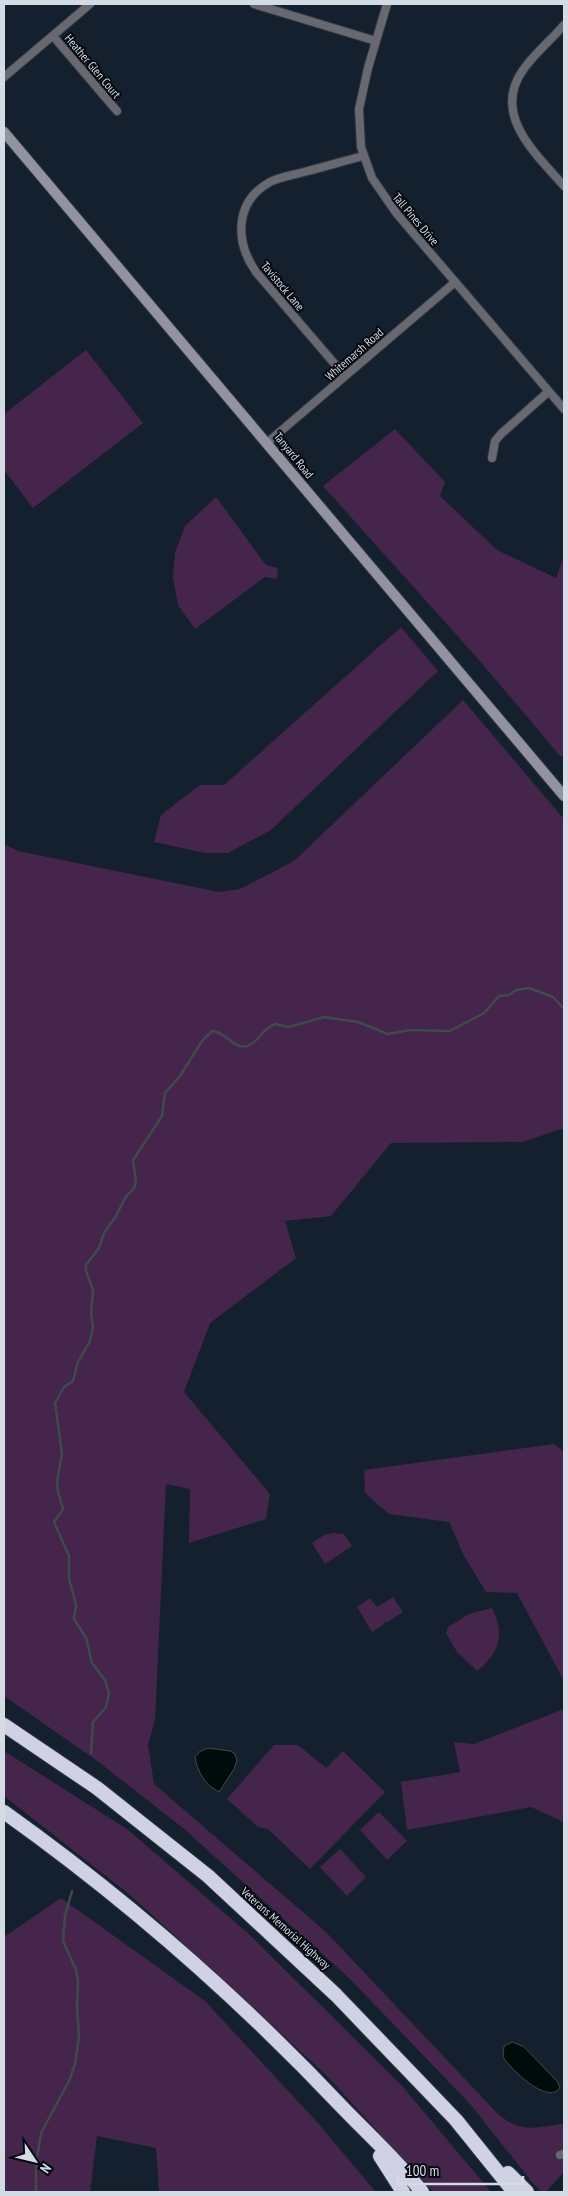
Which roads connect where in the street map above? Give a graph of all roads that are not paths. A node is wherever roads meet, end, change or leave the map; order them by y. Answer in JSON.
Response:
{"nodes":[{"id":1,"x":90,"y":4,"type":"edge"},
{"id":2,"x":254,"y":4,"type":"edge"},
{"id":3,"x":387,"y":4,"type":"edge"},
{"id":4,"x":564,"y":25,"type":"edge"},
{"id":5,"x":53,"y":36,"type":"junction"},
{"id":6,"x":376,"y":40,"type":"junction"},
{"id":7,"x":4,"y":77,"type":"edge"},
{"id":8,"x":117,"y":111,"type":"dead end"},
{"id":9,"x":4,"y":132,"type":"edge"},
{"id":10,"x":363,"y":156,"type":"junction"},
{"id":11,"x":564,"y":186,"type":"edge"},
{"id":12,"x":454,"y":283,"type":"junction"},
{"id":13,"x":345,"y":376,"type":"junction"},
{"id":14,"x":548,"y":392,"type":"junction"},
{"id":15,"x":564,"y":410,"type":"edge"},
{"id":16,"x":268,"y":442,"type":"junction"},
{"id":17,"x":492,"y":458,"type":"dead end"},
{"id":18,"x":564,"y":796,"type":"edge"},
{"id":19,"x":4,"y":1725,"type":"edge"},
{"id":20,"x":4,"y":1812,"type":"edge"},
{"id":21,"x":372,"y":2138,"type":"junction"},
{"id":22,"x":487,"y":2159,"type":"junction"},
{"id":23,"x":403,"y":2192,"type":"edge"},
{"id":24,"x":422,"y":2192,"type":"edge"},
{"id":25,"x":514,"y":2192,"type":"edge"},
{"id":26,"x":527,"y":2192,"type":"edge"}],
"edges":[{"from":1,"to":5,"type":"street"},
{"from":2,"to":6,"type":"street"},
{"from":3,"to":6,"type":"street","name":"Tall Pines Drive"},
{"from":4,"to":11,"type":"street"},
{"from":5,"to":7,"type":"street"},
{"from":5,"to":8,"type":"street","name":"Heather Glen Court"},
{"from":6,"to":10,"type":"street","name":"Tall Pines Drive"},
{"from":9,"to":16,"type":"street","name":"Tanyard Road"},
{"from":10,"to":12,"type":"street","name":"Tall Pines Drive"},
{"from":10,"to":13,"type":"street","name":"Tavistock Lane"},
{"from":12,"to":13,"type":"street","name":"Whitemarsh Road"},
{"from":12,"to":14,"type":"street","name":"Tall Pines Drive"},
{"from":13,"to":16,"type":"street","name":"Whitemarsh Road"},
{"from":14,"to":15,"type":"street","name":"Tall Pines Drive"},
{"from":14,"to":17,"type":"street"},
{"from":16,"to":18,"type":"street","name":"Tanyard Road"},
{"from":19,"to":22,"type":"highway","name":"Veterans Memorial Highway"},
{"from":20,"to":21,"type":"highway"},
{"from":21,"to":23,"type":"highway"},
{"from":21,"to":24,"type":"highway"},
{"from":22,"to":25,"type":"highway","name":"Veterans Memorial Highway"},
{"from":22,"to":26,"type":"highway"}]}
